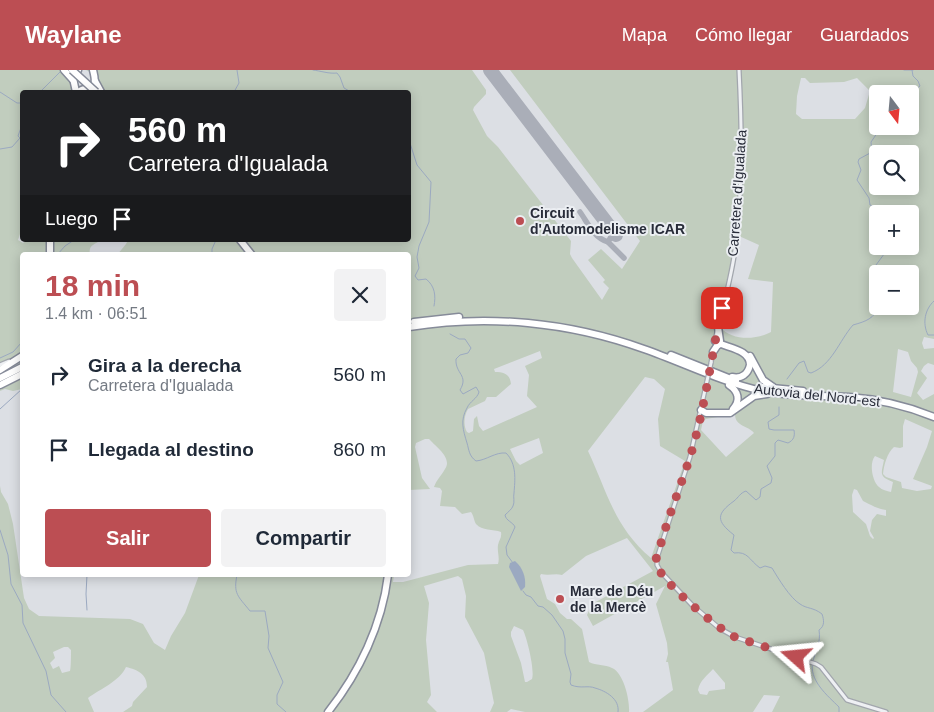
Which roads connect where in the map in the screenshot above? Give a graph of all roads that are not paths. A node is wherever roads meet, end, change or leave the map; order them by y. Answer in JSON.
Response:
{"nodes":[{"id":1,"x":64,"y":70,"type":"edge"},
{"id":2,"x":72,"y":70,"type":"edge"},
{"id":3,"x":78,"y":70,"type":"edge"},
{"id":4,"x":739,"y":70,"type":"edge"},
{"id":5,"x":92,"y":71,"type":"edge"},
{"id":6,"x":95,"y":81,"type":"junction"},
{"id":7,"x":80,"y":89,"type":"edge"},
{"id":8,"x":94,"y":90,"type":"edge"},
{"id":9,"x":99,"y":90,"type":"edge"},
{"id":10,"x":242,"y":242,"type":"edge"},
{"id":11,"x":250,"y":252,"type":"edge"},
{"id":12,"x":411,"y":322,"type":"edge"},
{"id":13,"x":411,"y":327,"type":"edge"},
{"id":14,"x":718,"y":327,"type":"joint"},
{"id":15,"x":718,"y":342,"type":"junction"},
{"id":16,"x":712,"y":352,"type":"joint"},
{"id":17,"x":20,"y":354,"type":"edge"},
{"id":18,"x":20,"y":357,"type":"edge"},
{"id":19,"x":0,"y":365,"type":"edge"},
{"id":20,"x":709,"y":366,"type":"junction"},
{"id":21,"x":19,"y":369,"type":"edge"},
{"id":22,"x":0,"y":372,"type":"edge"},
{"id":23,"x":0,"y":378,"type":"edge"},
{"id":24,"x":719,"y":380,"type":"junction"},
{"id":25,"x":0,"y":385,"type":"edge"},
{"id":26,"x":782,"y":389,"type":"junction"},
{"id":27,"x":813,"y":396,"type":"junction"},
{"id":28,"x":706,"y":410,"type":"junction"},
{"id":29,"x":723,"y":413,"type":"junction"},
{"id":30,"x":934,"y":413,"type":"edge"},
{"id":31,"x":934,"y":417,"type":"edge"},
{"id":32,"x":699,"y":419,"type":"joint"},
{"id":33,"x":388,"y":577,"type":"edge"},
{"id":34,"x":328,"y":712,"type":"edge"},
{"id":35,"x":886,"y":712,"type":"edge"}],
"edges":[{"from":1,"to":7,"type":"highway"},
{"from":2,"to":8,"type":"highway","bridge":true},
{"from":3,"to":7,"type":"highway"},
{"from":4,"to":14,"type":"street","name":"Carretera d'Igualada"},
{"from":5,"to":6,"type":"highway"},
{"from":6,"to":7,"type":"highway"},
{"from":6,"to":9,"type":"highway"},
{"from":10,"to":11,"type":"highway"},
{"from":12,"to":20,"type":"highway","name":"Autovia del Nord-est"},
{"from":13,"to":24,"type":"highway","name":"Autovia del Nord-est"},
{"from":14,"to":15,"type":"highway"},
{"from":15,"to":16,"type":"highway"},
{"from":15,"to":20,"type":"highway"},
{"from":15,"to":26,"type":"highway"},
{"from":16,"to":20,"type":"street"},
{"from":17,"to":19,"type":"street"},
{"from":18,"to":22,"type":"highway"},
{"from":20,"to":26,"type":"highway","name":"Autovia del Nord-est"},
{"from":20,"to":28,"type":"street","bridge":true},
{"from":21,"to":22,"type":"highway"},
{"from":21,"to":23,"type":"highway"},
{"from":21,"to":25,"type":"highway"},
{"from":24,"to":27,"type":"highway","name":"Autovia del Nord-est"},
{"from":24,"to":29,"type":"highway"},
{"from":26,"to":30,"type":"highway","name":"Autovia del Nord-est"},
{"from":27,"to":29,"type":"highway"},
{"from":27,"to":31,"type":"highway","name":"Autovia del Nord-est"},
{"from":28,"to":29,"type":"highway"},
{"from":28,"to":32,"type":"highway"},
{"from":32,"to":35,"type":"street"},
{"from":33,"to":34,"type":"highway"}]}
